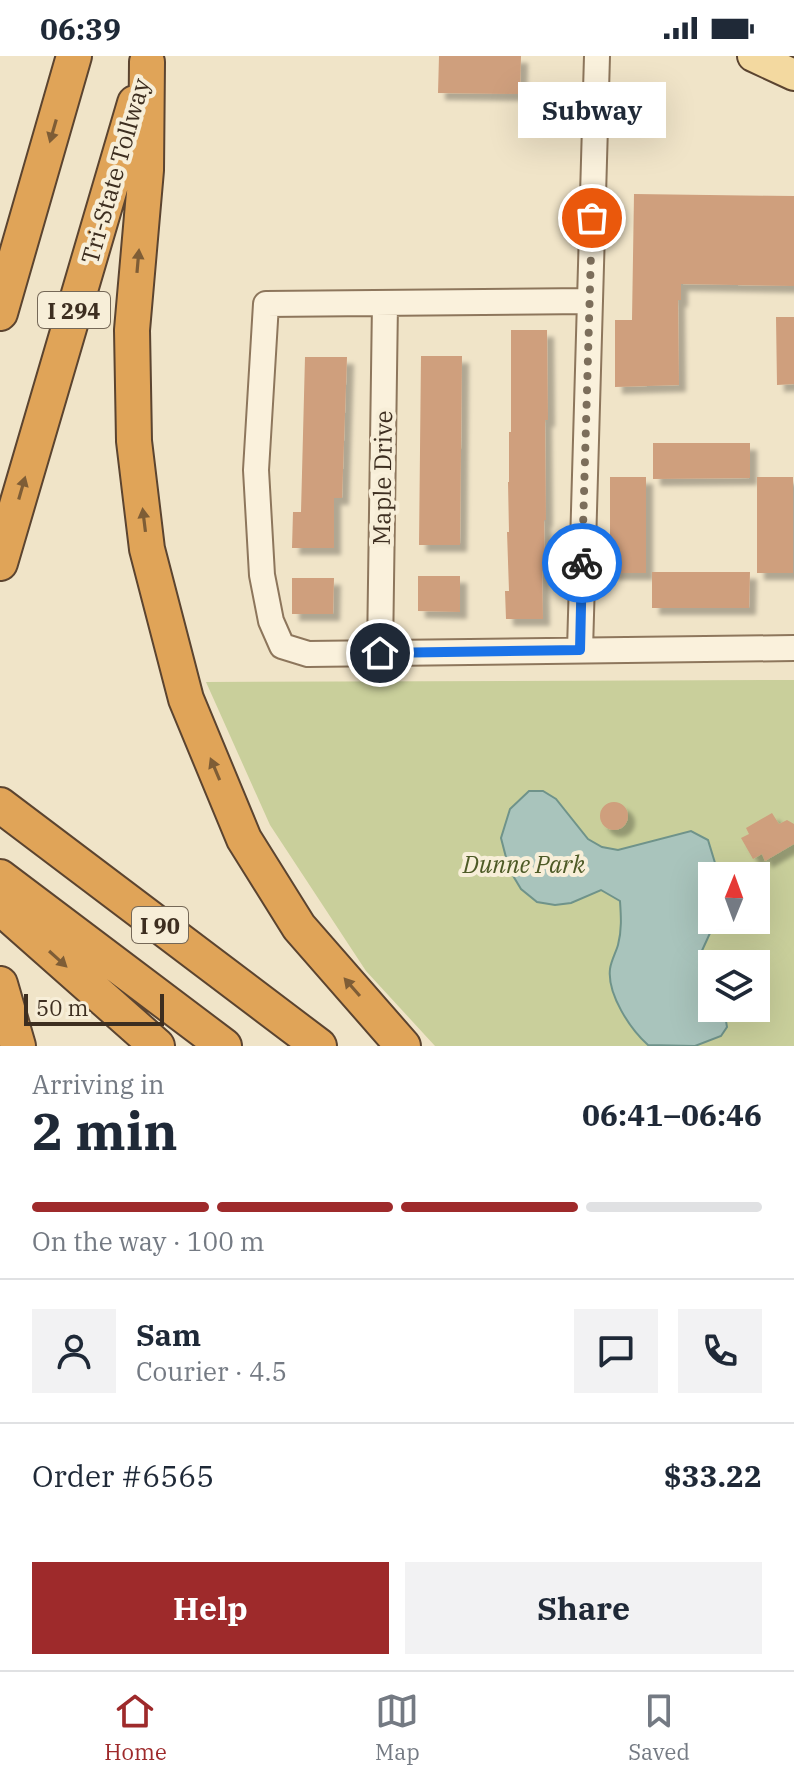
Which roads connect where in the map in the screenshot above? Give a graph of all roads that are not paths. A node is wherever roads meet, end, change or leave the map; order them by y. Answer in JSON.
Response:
{"nodes":[{"id":1,"x":74,"y":56,"type":"edge"},
{"id":2,"x":597,"y":56,"type":"edge"},
{"id":3,"x":753,"y":56,"type":"edge"},
{"id":4,"x":148,"y":59,"type":"edge"},
{"id":5,"x":794,"y":75,"type":"edge"},
{"id":6,"x":590,"y":301,"type":"junction"},
{"id":7,"x":385,"y":303,"type":"junction"},
{"id":8,"x":0,"y":313,"type":"edge"},
{"id":9,"x":0,"y":563,"type":"edge"},
{"id":10,"x":794,"y":648,"type":"edge"},
{"id":11,"x":580,"y":650,"type":"junction"},
{"id":12,"x":380,"y":653,"type":"junction"},
{"id":13,"x":0,"y":805,"type":"edge"},
{"id":14,"x":0,"y":877,"type":"edge"},
{"id":15,"x":0,"y":907,"type":"edge"},
{"id":16,"x":0,"y":984,"type":"edge"},
{"id":17,"x":18,"y":1046,"type":"edge"},
{"id":18,"x":157,"y":1046,"type":"edge"},
{"id":19,"x":224,"y":1046,"type":"edge"},
{"id":20,"x":319,"y":1046,"type":"edge"},
{"id":21,"x":403,"y":1046,"type":"edge"}],
"edges":[{"from":1,"to":8,"type":"highway","number":"I 294","one_way":true},
{"from":2,"to":6,"type":"street"},
{"from":3,"to":5,"type":"main road"},
{"from":9,"to":4,"type":"highway","name":"Tri-State Tollway","number":"I 294","one_way":true},
{"from":21,"to":4,"type":"highway","one_way":true},
{"from":6,"to":7,"type":"street"},
{"from":6,"to":11,"type":"street"},
{"from":7,"to":12,"type":"street","name":"Maple Drive"},
{"from":7,"to":12,"type":"street"},
{"from":10,"to":11,"type":"street"},
{"from":11,"to":12,"type":"street"},
{"from":13,"to":20,"type":"highway","number":"I 90"},
{"from":14,"to":19,"type":"highway","number":"I 90"},
{"from":15,"to":18,"type":"highway","one_way":true},
{"from":16,"to":17,"type":"highway"}]}
